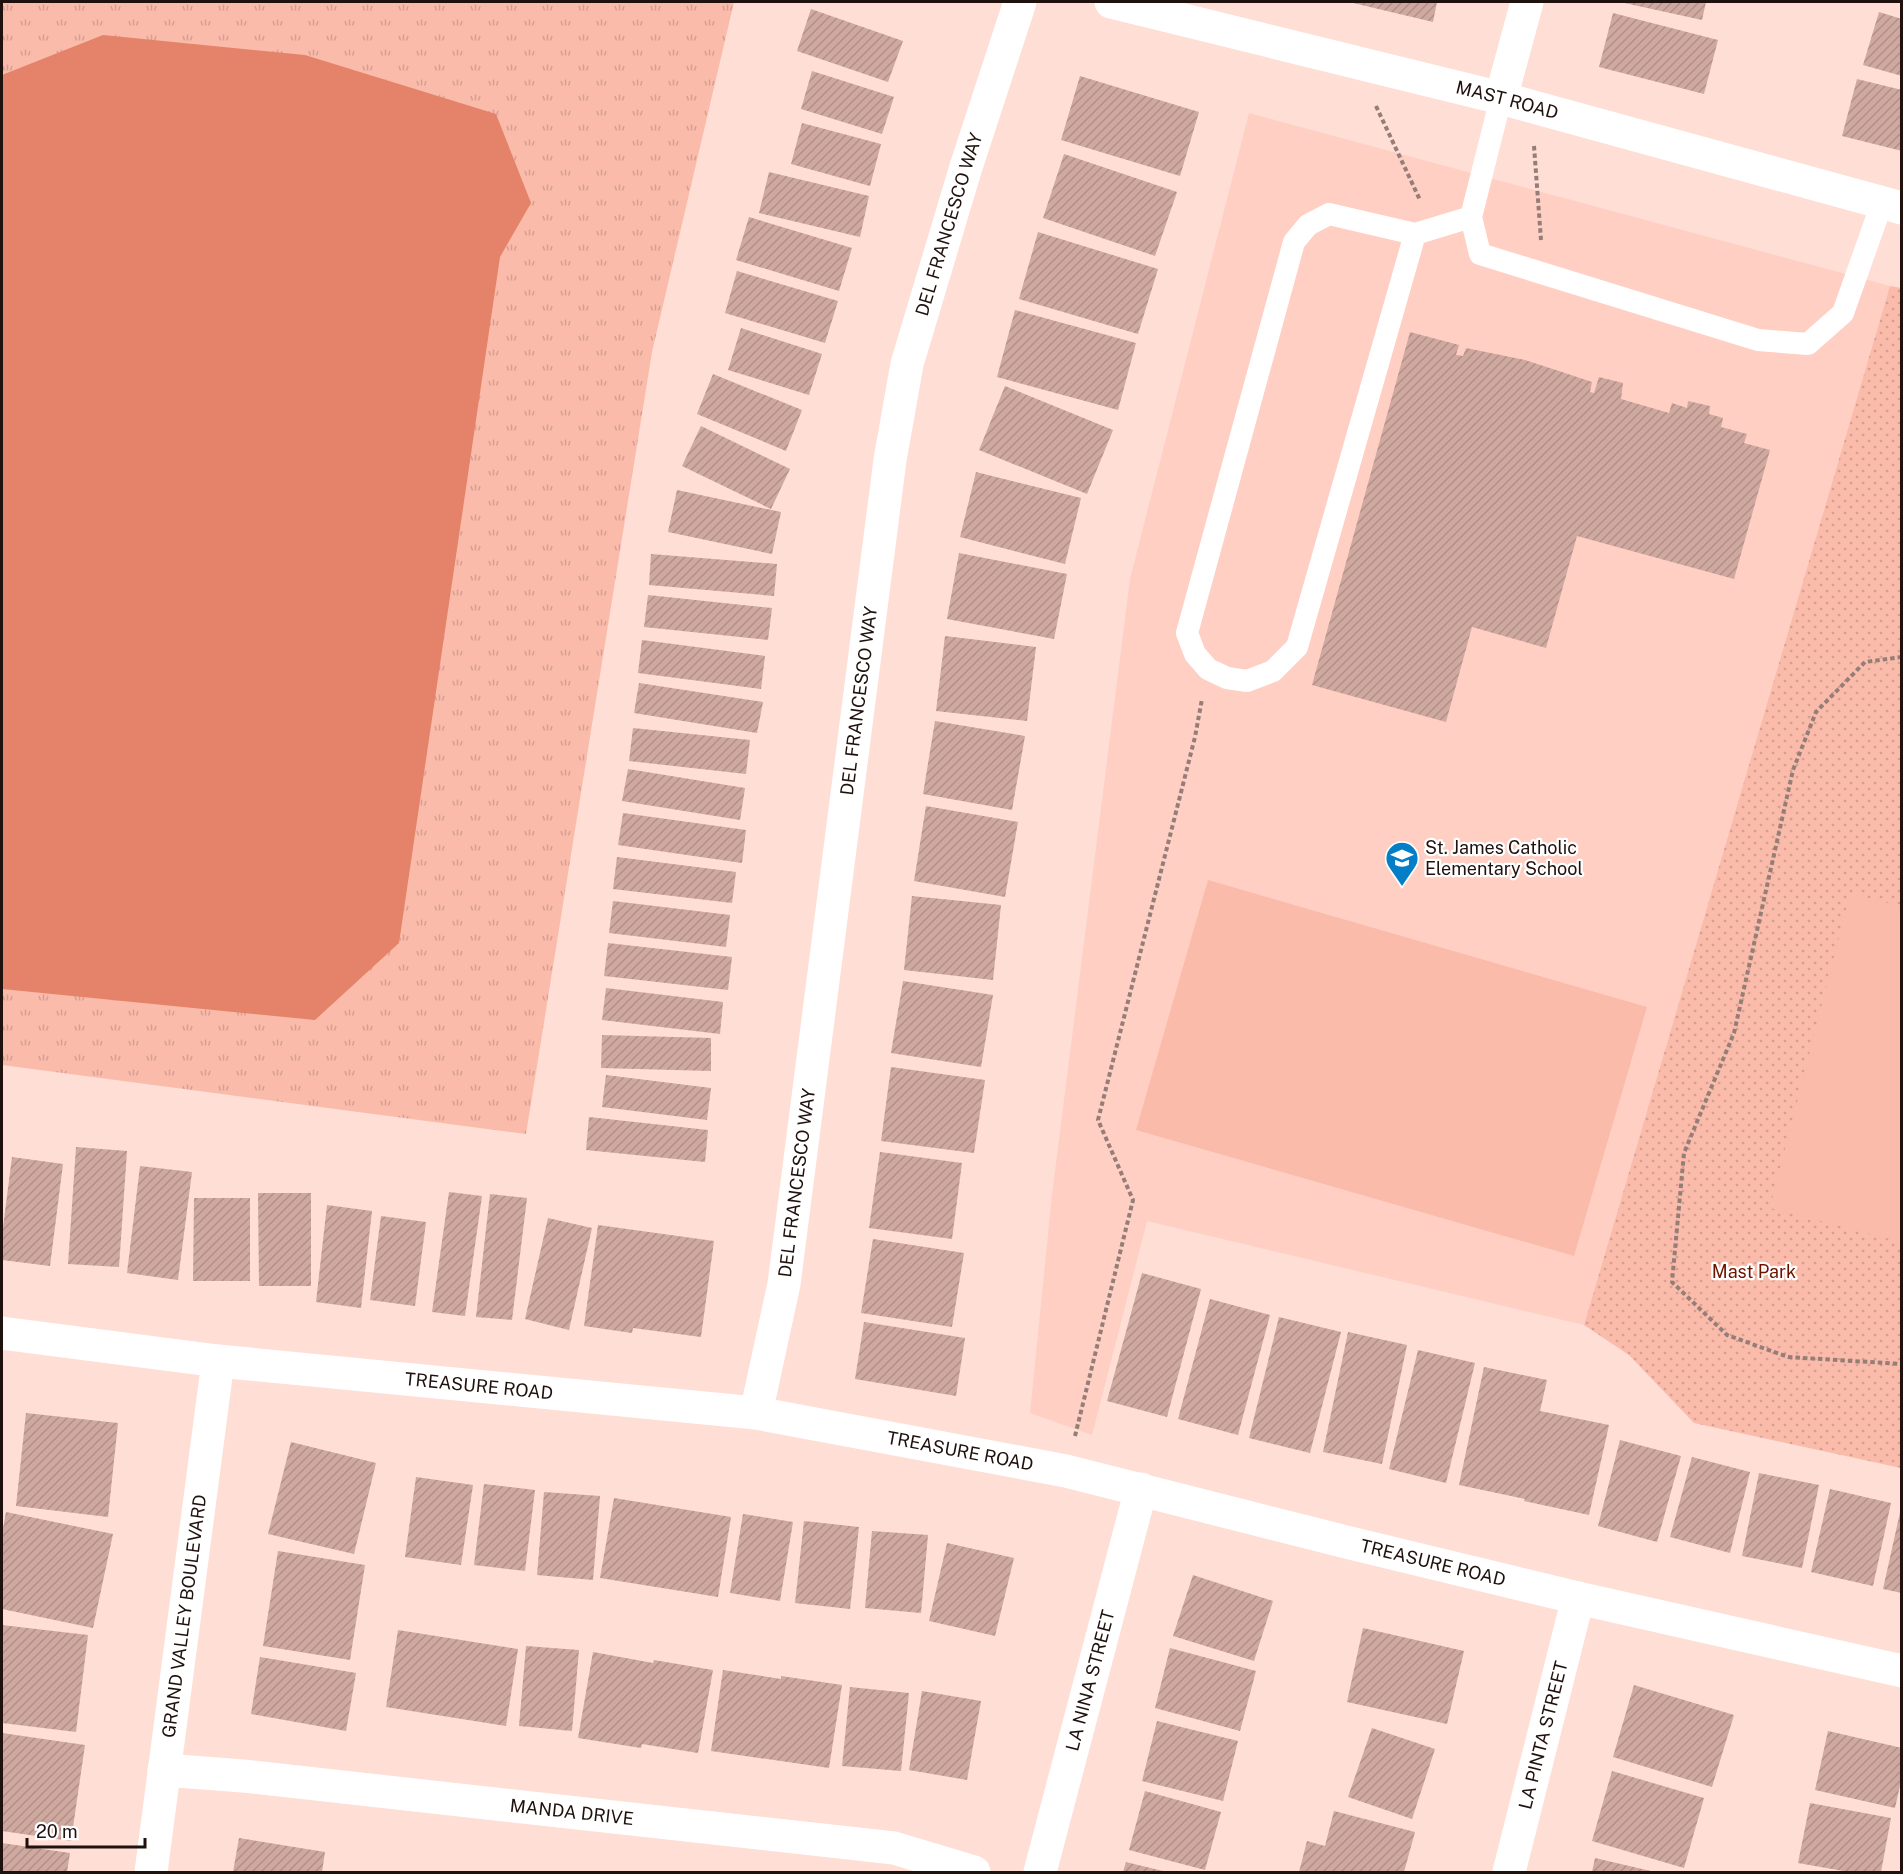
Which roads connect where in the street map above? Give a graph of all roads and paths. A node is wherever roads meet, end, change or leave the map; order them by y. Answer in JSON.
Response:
{"nodes":[{"id":1,"x":1020,"y":2,"type":"edge"},
{"id":2,"x":1111,"y":2,"type":"edge"},
{"id":3,"x":1527,"y":2,"type":"edge"},
{"id":4,"x":1356,"y":62,"type":"junction"},
{"id":5,"x":1516,"y":102,"type":"junction"},
{"id":6,"x":1892,"y":205,"type":"edge"},
{"id":7,"x":1471,"y":217,"type":"junction"},
{"id":8,"x":1424,"y":231,"type":"junction"},
{"id":9,"x":1543,"y":274,"type":"junction"},
{"id":10,"x":1902,"y":657,"type":"edge"},
{"id":11,"x":1208,"y":669,"type":"junction"},
{"id":12,"x":2,"y":1333,"type":"edge"},
{"id":13,"x":218,"y":1361,"type":"junction"},
{"id":14,"x":1902,"y":1364,"type":"edge"},
{"id":15,"x":756,"y":1413,"type":"junction"},
{"id":16,"x":1066,"y":1472,"type":"junction"},
{"id":17,"x":1141,"y":1489,"type":"junction"},
{"id":18,"x":1578,"y":1598,"type":"junction"},
{"id":19,"x":1902,"y":1671,"type":"edge"},
{"id":20,"x":165,"y":1770,"type":"junction"},
{"id":21,"x":151,"y":1872,"type":"edge"},
{"id":22,"x":974,"y":1872,"type":"edge"},
{"id":23,"x":1040,"y":1872,"type":"edge"},
{"id":24,"x":1509,"y":1872,"type":"edge"}],
"edges":[{"from":1,"to":15,"type":"street","name":"DEL FRANCESCO WAY"},
{"from":2,"to":4,"type":"street","name":"MAST ROAD"},
{"from":3,"to":5,"type":"street"},
{"from":4,"to":5,"type":"street","name":"MAST ROAD"},
{"from":4,"to":8,"type":"path"},
{"from":5,"to":6,"type":"street","name":"MAST ROAD"},
{"from":5,"to":7,"type":"lane"},
{"from":5,"to":9,"type":"path"},
{"from":6,"to":9,"type":"lane"},
{"from":7,"to":8,"type":"lane"},
{"from":7,"to":9,"type":"lane"},
{"from":8,"to":11,"type":"lane"},
{"from":8,"to":11,"type":"lane"},
{"from":10,"to":14,"type":"path"},
{"from":11,"to":16,"type":"path"},
{"from":12,"to":13,"type":"street","name":"TREASURE ROAD"},
{"from":13,"to":15,"type":"street","name":"TREASURE ROAD"},
{"from":13,"to":20,"type":"street","name":"GRAND VALLEY BOULEVARD"},
{"from":15,"to":16,"type":"street","name":"TREASURE ROAD"},
{"from":16,"to":17,"type":"street","name":"TREASURE ROAD"},
{"from":17,"to":18,"type":"street","name":"TREASURE ROAD"},
{"from":17,"to":23,"type":"street","name":"LA NINA STREET"},
{"from":18,"to":19,"type":"street","name":"TREASURE ROAD"},
{"from":18,"to":24,"type":"street","name":"LA PINTA STREET"},
{"from":20,"to":21,"type":"street","name":"GRAND VALLEY BOULEVARD"},
{"from":20,"to":22,"type":"street","name":"MANDA DRIVE"}]}
